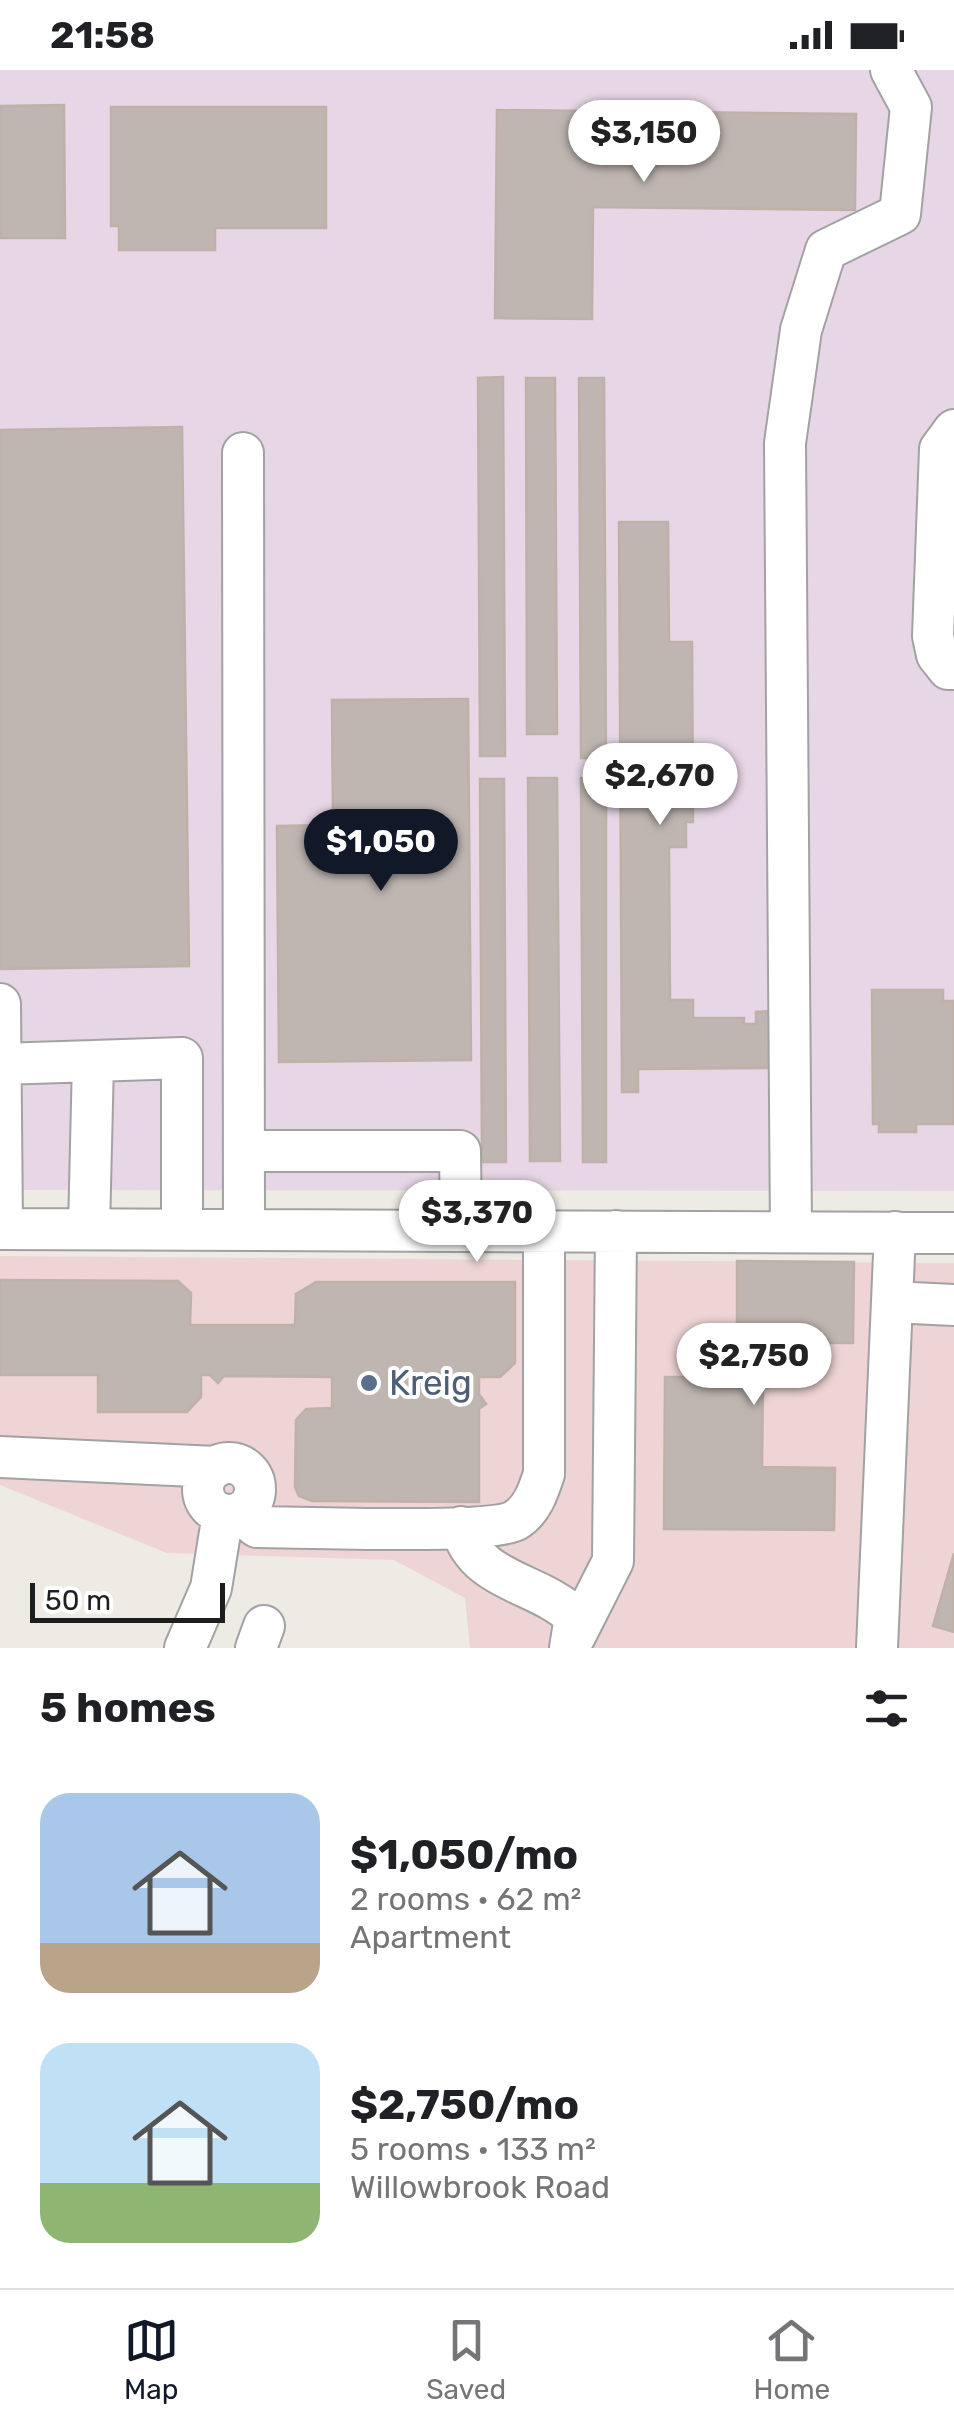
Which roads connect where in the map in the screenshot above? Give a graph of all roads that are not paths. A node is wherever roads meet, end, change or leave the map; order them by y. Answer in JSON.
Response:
{"nodes":[{"id":1,"x":891,"y":70,"type":"edge"},
{"id":2,"x":954,"y":430,"type":"edge"},
{"id":3,"x":243,"y":453,"type":"dead end"},
{"id":4,"x":954,"y":669,"type":"edge"},
{"id":5,"x":0,"y":1004,"type":"edge"},
{"id":6,"x":93,"y":1061,"type":"junction"},
{"id":7,"x":1,"y":1064,"type":"edge"},
{"id":8,"x":244,"y":1151,"type":"junction"},
{"id":9,"x":1,"y":1176,"type":"edge"},
{"id":10,"x":1,"y":1228,"type":"edge"},
{"id":11,"x":89,"y":1229,"type":"junction"},
{"id":12,"x":182,"y":1230,"type":"junction"},
{"id":13,"x":244,"y":1230,"type":"junction"},
{"id":14,"x":461,"y":1230,"type":"junction"},
{"id":15,"x":544,"y":1231,"type":"junction"},
{"id":16,"x":616,"y":1231,"type":"junction"},
{"id":17,"x":791,"y":1232,"type":"junction"},
{"id":18,"x":895,"y":1232,"type":"junction"},
{"id":19,"x":954,"y":1233,"type":"edge"},
{"id":20,"x":892,"y":1302,"type":"junction"},
{"id":21,"x":954,"y":1305,"type":"edge"},
{"id":22,"x":0,"y":1457,"type":"edge"},
{"id":23,"x":231,"y":1514,"type":"junction"},
{"id":24,"x":461,"y":1526,"type":"junction"},
{"id":25,"x":573,"y":1642,"type":"edge"},
{"id":26,"x":185,"y":1648,"type":"edge"},
{"id":27,"x":876,"y":1648,"type":"edge"}],
"edges":[{"from":1,"to":17,"type":"street"},
{"from":2,"to":4,"type":"street"},
{"from":3,"to":8,"type":"street"},
{"from":5,"to":7,"type":"street"},
{"from":6,"to":7,"type":"street"},
{"from":6,"to":11,"type":"street"},
{"from":6,"to":12,"type":"street"},
{"from":7,"to":9,"type":"street"},
{"from":8,"to":13,"type":"street"},
{"from":8,"to":14,"type":"street"},
{"from":9,"to":10,"type":"street"},
{"from":10,"to":11,"type":"street"},
{"from":11,"to":12,"type":"street"},
{"from":12,"to":13,"type":"street"},
{"from":13,"to":14,"type":"street"},
{"from":14,"to":15,"type":"street"},
{"from":15,"to":16,"type":"street"},
{"from":15,"to":24,"type":"street"},
{"from":16,"to":17,"type":"street"},
{"from":16,"to":25,"type":"street"},
{"from":17,"to":18,"type":"street"},
{"from":18,"to":19,"type":"street"},
{"from":18,"to":20,"type":"street"},
{"from":20,"to":21,"type":"street"},
{"from":20,"to":27,"type":"street"},
{"from":22,"to":23,"type":"street"},
{"from":23,"to":24,"type":"street"},
{"from":23,"to":26,"type":"street"},
{"from":24,"to":25,"type":"street"}]}
